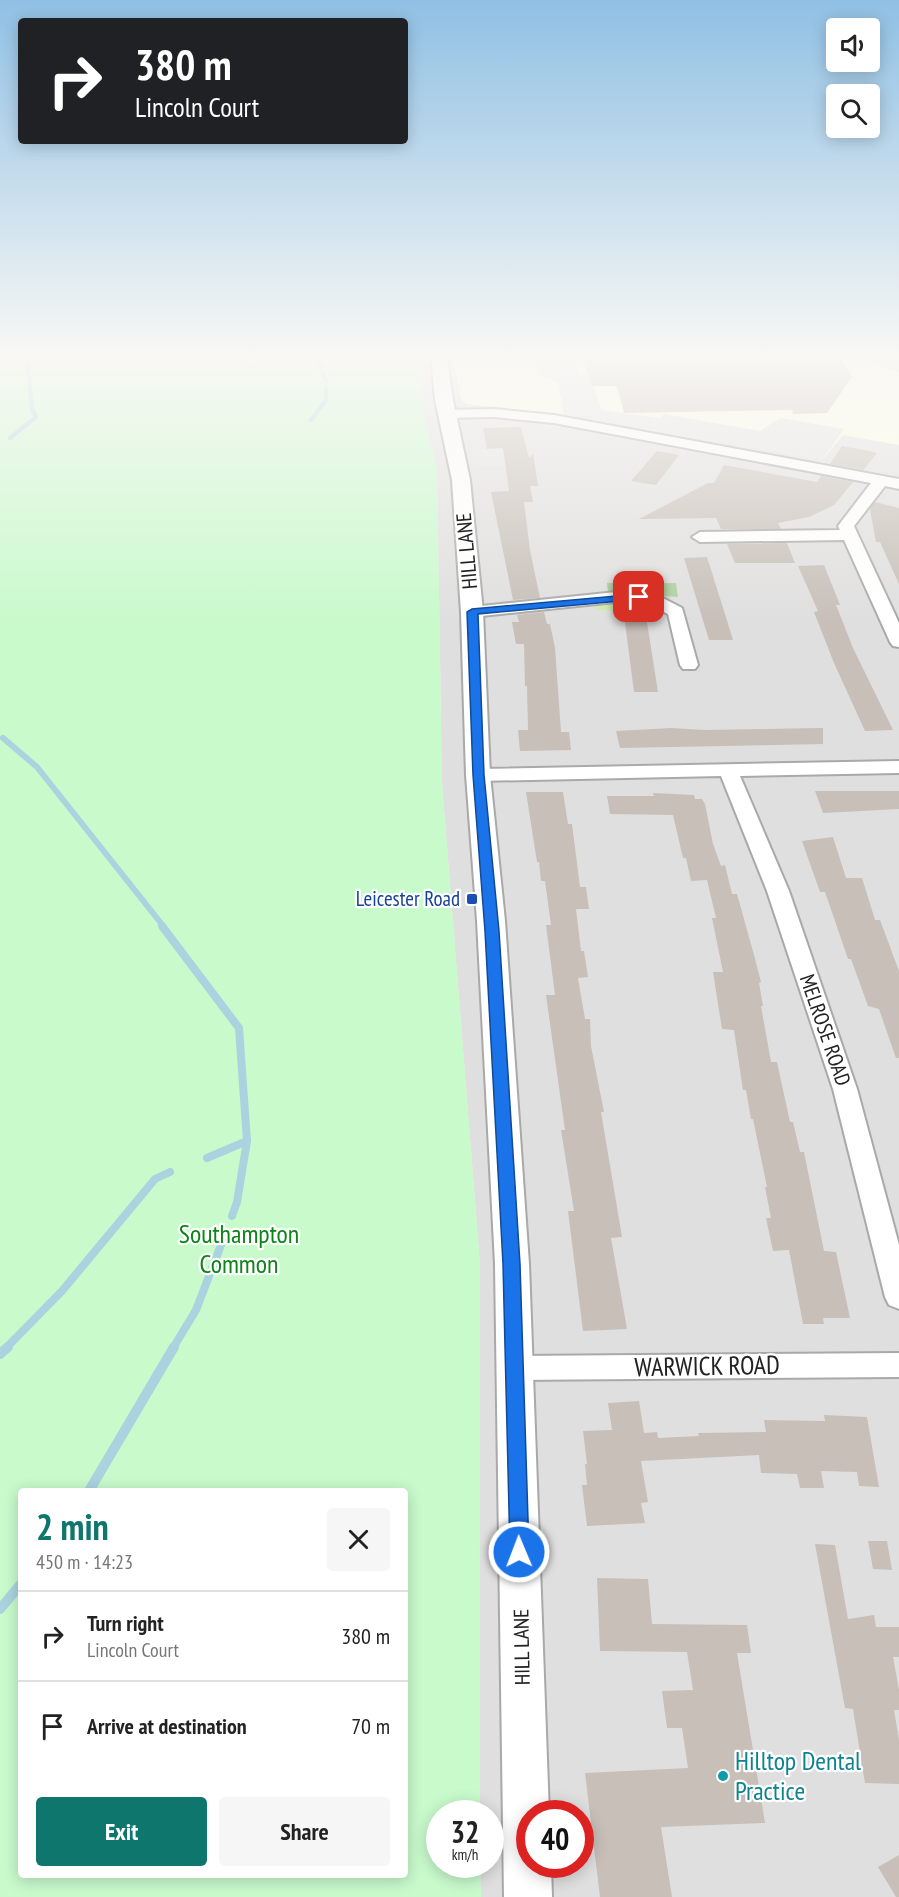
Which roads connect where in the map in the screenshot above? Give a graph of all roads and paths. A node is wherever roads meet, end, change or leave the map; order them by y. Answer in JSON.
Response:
{"nodes":[{"id":1,"x":453,"y":446,"type":"edge"},
{"id":2,"x":692,"y":446,"type":"edge"},
{"id":3,"x":891,"y":482,"type":"edge"},
{"id":4,"x":849,"y":535,"type":"junction"},
{"id":5,"x":700,"y":537,"type":"dead end"},
{"id":6,"x":472,"y":612,"type":"junction"},
{"id":7,"x":899,"y":642,"type":"edge"},
{"id":8,"x":708,"y":653,"type":"dead end"},
{"id":9,"x":899,"y":767,"type":"edge"},
{"id":10,"x":728,"y":770,"type":"junction"},
{"id":11,"x":478,"y":775,"type":"junction"},
{"id":12,"x":899,"y":1297,"type":"edge"},
{"id":13,"x":899,"y":1365,"type":"edge"},
{"id":14,"x":515,"y":1368,"type":"junction"},
{"id":15,"x":528,"y":1897,"type":"edge"}],
"edges":[{"from":1,"to":6,"type":"street","name":"HILL LANE"},
{"from":2,"to":3,"type":"street"},
{"from":3,"to":4,"type":"street"},
{"from":4,"to":5,"type":"street"},
{"from":4,"to":7,"type":"street"},
{"from":6,"to":8,"type":"street"},
{"from":6,"to":11,"type":"street","name":"HILL LANE"},
{"from":9,"to":10,"type":"street"},
{"from":10,"to":11,"type":"street"},
{"from":10,"to":12,"type":"street","name":"MELROSE ROAD"},
{"from":11,"to":14,"type":"street","name":"HILL LANE"},
{"from":13,"to":14,"type":"street","name":"WARWICK ROAD"},
{"from":14,"to":15,"type":"street","name":"HILL LANE"}]}
